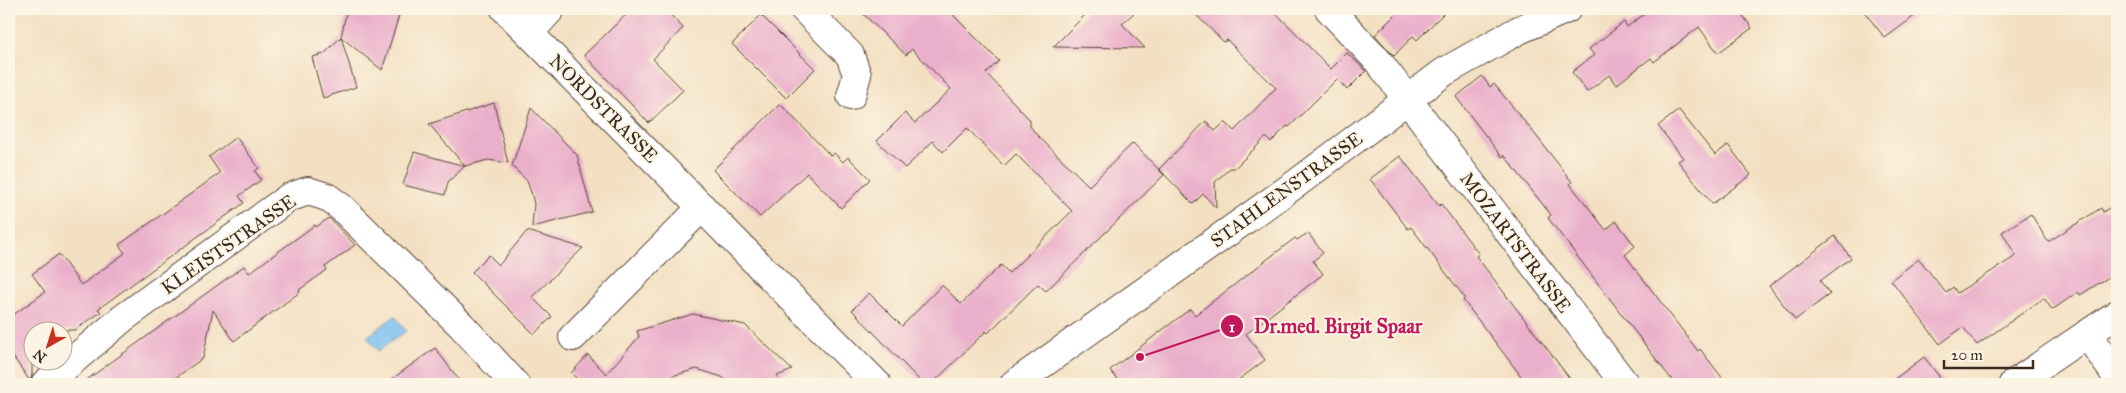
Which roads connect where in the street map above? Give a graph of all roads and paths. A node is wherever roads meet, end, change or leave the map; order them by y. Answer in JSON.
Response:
{"nodes":[{"id":1,"x":505,"y":9,"type":"edge"},
{"id":2,"x":551,"y":9,"type":"edge"},
{"id":3,"x":804,"y":9,"type":"edge"},
{"id":4,"x":1329,"y":9,"type":"edge"},
{"id":5,"x":1567,"y":9,"type":"edge"},
{"id":6,"x":530,"y":32,"type":"junction"},
{"id":7,"x":851,"y":96,"type":"dead end"},
{"id":8,"x":1406,"y":99,"type":"junction"},
{"id":9,"x":702,"y":207,"type":"junction"},
{"id":10,"x":2117,"y":314,"type":"edge"},
{"id":11,"x":2087,"y":334,"type":"junction"},
{"id":12,"x":573,"y":337,"type":"dead end"},
{"id":13,"x":2117,"y":378,"type":"edge"},
{"id":14,"x":45,"y":384,"type":"edge"},
{"id":15,"x":515,"y":384,"type":"edge"},
{"id":16,"x":877,"y":384,"type":"edge"},
{"id":17,"x":1014,"y":384,"type":"edge"},
{"id":18,"x":1625,"y":384,"type":"edge"},
{"id":19,"x":2013,"y":384,"type":"edge"}],
"edges":[{"from":1,"to":6,"type":"street","name":"NORDSTRASSE"},
{"from":2,"to":6,"type":"street"},
{"from":3,"to":7,"type":"street"},
{"from":4,"to":8,"type":"street","name":"MOZARTSTRASSE"},
{"from":5,"to":8,"type":"street","name":"STAHLENSTRASSE"},
{"from":6,"to":9,"type":"street","name":"NORDSTRASSE"},
{"from":8,"to":17,"type":"street","name":"STAHLENSTRASSE"},
{"from":8,"to":18,"type":"street","name":"MOZARTSTRASSE"},
{"from":9,"to":12,"type":"street"},
{"from":9,"to":16,"type":"street","name":"NORDSTRASSE"},
{"from":10,"to":11,"type":"street"},
{"from":11,"to":13,"type":"street"},
{"from":11,"to":19,"type":"street"},
{"from":14,"to":15,"type":"street","name":"KLEISTSTRASSE"}]}
